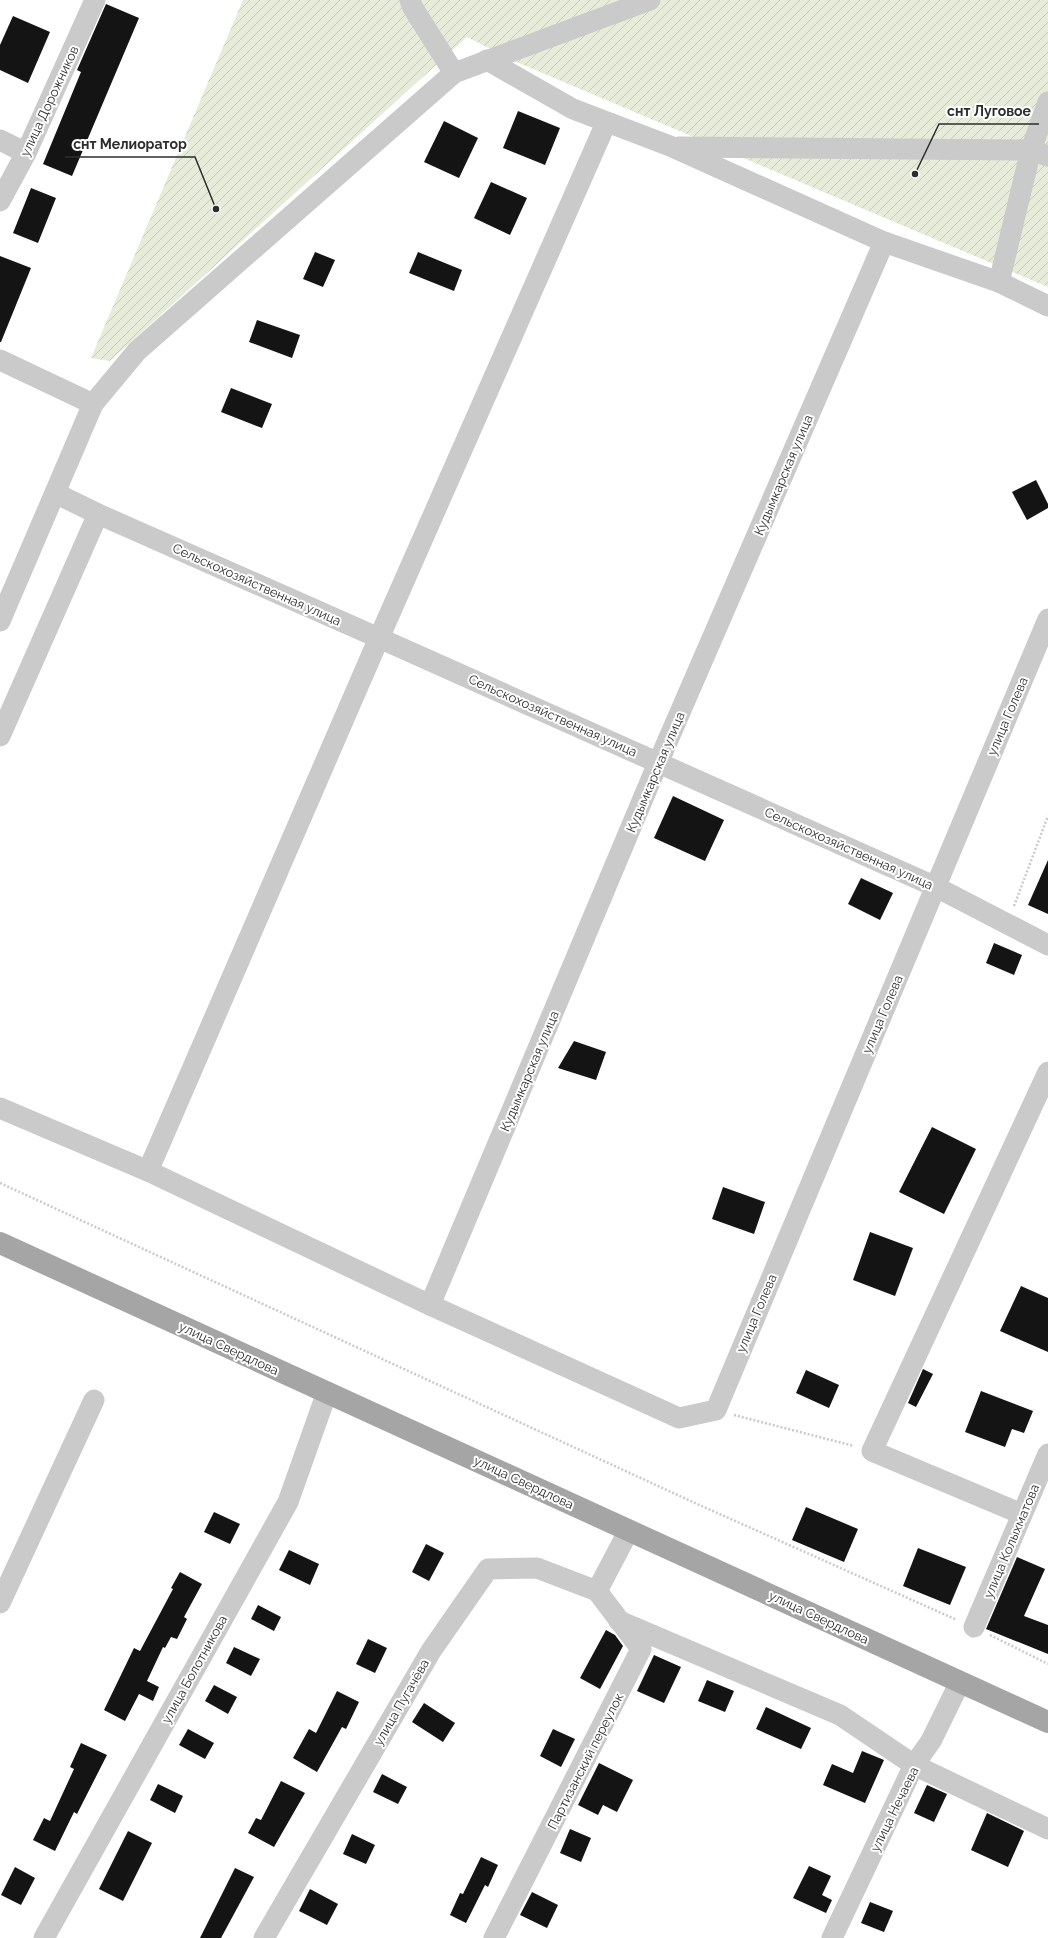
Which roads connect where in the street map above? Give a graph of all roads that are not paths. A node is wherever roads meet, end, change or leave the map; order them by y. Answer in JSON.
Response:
{"nodes":[{"id":1,"x":95,"y":0,"type":"edge"},
{"id":2,"x":410,"y":0,"type":"edge"},
{"id":3,"x":650,"y":0,"type":"edge"},
{"id":4,"x":487,"y":60,"type":"junction"},
{"id":5,"x":454,"y":73,"type":"junction"},
{"id":6,"x":1048,"y":102,"type":"edge"},
{"id":7,"x":606,"y":123,"type":"junction"},
{"id":8,"x":0,"y":140,"type":"edge"},
{"id":9,"x":670,"y":146,"type":"junction"},
{"id":10,"x":26,"y":153,"type":"junction"},
{"id":11,"x":1040,"y":153,"type":"edge"},
{"id":12,"x":0,"y":201,"type":"edge"},
{"id":13,"x":884,"y":242,"type":"junction"},
{"id":14,"x":999,"y":282,"type":"junction"},
{"id":15,"x":1048,"y":306,"type":"edge"},
{"id":16,"x":0,"y":360,"type":"edge"},
{"id":17,"x":93,"y":404,"type":"junction"},
{"id":18,"x":55,"y":493,"type":"junction"},
{"id":19,"x":98,"y":514,"type":"junction"},
{"id":20,"x":1048,"y":619,"type":"edge"},
{"id":21,"x":0,"y":621,"type":"edge"},
{"id":22,"x":379,"y":638,"type":"junction"},
{"id":23,"x":0,"y":736,"type":"edge"},
{"id":24,"x":658,"y":763,"type":"junction"},
{"id":25,"x":936,"y":887,"type":"junction"},
{"id":26,"x":1048,"y":945,"type":"edge"},
{"id":27,"x":1048,"y":1072,"type":"edge"},
{"id":28,"x":0,"y":1108,"type":"edge"},
{"id":29,"x":148,"y":1170,"type":"junction"},
{"id":30,"x":0,"y":1243,"type":"edge"},
{"id":31,"x":430,"y":1305,"type":"junction"},
{"id":32,"x":327,"y":1392,"type":"junction"},
{"id":33,"x":94,"y":1400,"type":"dead end"},
{"id":34,"x":1048,"y":1454,"type":"edge"},
{"id":35,"x":1022,"y":1514,"type":"junction"},
{"id":36,"x":629,"y":1530,"type":"junction"},
{"id":37,"x":597,"y":1591,"type":"junction"},
{"id":38,"x":0,"y":1602,"type":"edge"},
{"id":39,"x":619,"y":1620,"type":"junction"},
{"id":40,"x":974,"y":1627,"type":"road end"},
{"id":41,"x":960,"y":1682,"type":"junction"},
{"id":42,"x":1048,"y":1722,"type":"edge"},
{"id":43,"x":914,"y":1765,"type":"junction"},
{"id":44,"x":1048,"y":1829,"type":"edge"},
{"id":45,"x":44,"y":1938,"type":"edge"},
{"id":46,"x":264,"y":1938,"type":"edge"},
{"id":47,"x":494,"y":1938,"type":"edge"},
{"id":48,"x":832,"y":1938,"type":"edge"}],
"edges":[{"from":1,"to":10,"type":"street","name":"улица Дорожников"},
{"from":2,"to":5,"type":"street"},
{"from":3,"to":4,"type":"street"},
{"from":4,"to":5,"type":"street"},
{"from":4,"to":7,"type":"street"},
{"from":5,"to":17,"type":"street"},
{"from":6,"to":11,"type":"street"},
{"from":7,"to":9,"type":"street"},
{"from":7,"to":22,"type":"street"},
{"from":8,"to":10,"type":"street"},
{"from":9,"to":11,"type":"street"},
{"from":9,"to":13,"type":"street"},
{"from":10,"to":12,"type":"street","name":"улица Дорожников"},
{"from":11,"to":14,"type":"street"},
{"from":13,"to":14,"type":"street"},
{"from":13,"to":24,"type":"street","name":"Кудымкарская улица"},
{"from":14,"to":15,"type":"street"},
{"from":16,"to":17,"type":"street"},
{"from":17,"to":18,"type":"street"},
{"from":18,"to":19,"type":"street","name":"Сельскохозяйственная улица"},
{"from":18,"to":21,"type":"street"},
{"from":19,"to":22,"type":"street","name":"Сельскохозяйственная улица"},
{"from":19,"to":23,"type":"street"},
{"from":20,"to":25,"type":"street","name":"улица Голева"},
{"from":22,"to":24,"type":"street","name":"Сельскохозяйственная улица"},
{"from":22,"to":29,"type":"street"},
{"from":24,"to":25,"type":"street","name":"Сельскохозяйственная улица"},
{"from":24,"to":31,"type":"street","name":"Кудымкарская улица"},
{"from":25,"to":26,"type":"street","name":"Сельскохозяйственная улица"},
{"from":25,"to":31,"type":"street","name":"улица Голева"},
{"from":27,"to":35,"type":"street"},
{"from":28,"to":29,"type":"street"},
{"from":29,"to":31,"type":"street"},
{"from":30,"to":32,"type":"main road","name":"улица Свердлова"},
{"from":32,"to":36,"type":"main road","name":"улица Свердлова"},
{"from":32,"to":45,"type":"street","name":"улица Болотникова"},
{"from":33,"to":38,"type":"street"},
{"from":34,"to":35,"type":"street","name":"улица Колыхматова"},
{"from":35,"to":40,"type":"street","name":"улица Колыхматова"},
{"from":36,"to":37,"type":"street"},
{"from":36,"to":41,"type":"main road","name":"улица Свердлова"},
{"from":37,"to":39,"type":"street","name":"Партизанский переулок"},
{"from":37,"to":46,"type":"street","name":"улица Пугачёва"},
{"from":39,"to":43,"type":"street"},
{"from":39,"to":47,"type":"street","name":"Партизанский переулок"},
{"from":41,"to":42,"type":"main road","name":"улица Свердлова"},
{"from":41,"to":43,"type":"street","name":"улица Нечаева"},
{"from":43,"to":44,"type":"street"},
{"from":43,"to":48,"type":"street","name":"улица Нечаева"}]}
